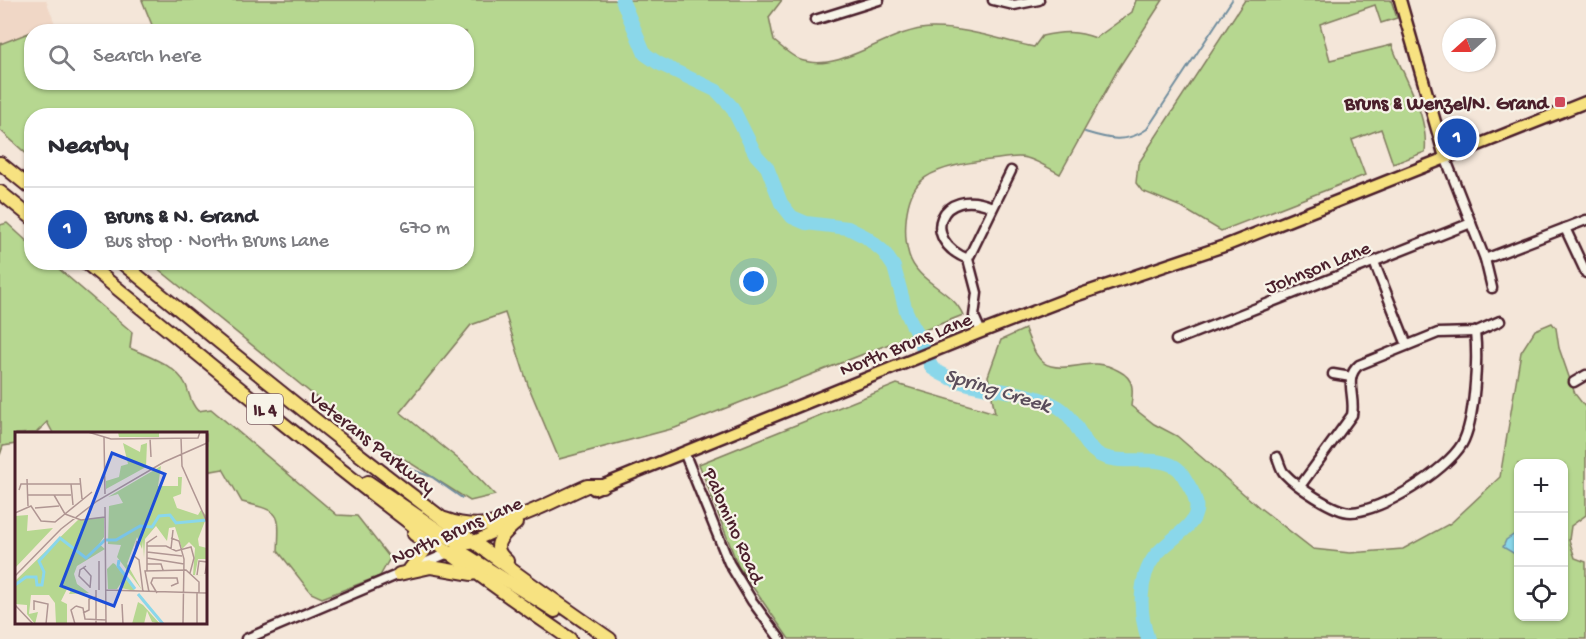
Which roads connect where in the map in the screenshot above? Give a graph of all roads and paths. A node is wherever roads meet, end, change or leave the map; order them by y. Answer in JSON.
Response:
{"nodes":[{"id":1,"x":879,"y":0,"type":"edge"},
{"id":2,"x":993,"y":0,"type":"edge"},
{"id":3,"x":1039,"y":0,"type":"edge"},
{"id":4,"x":1400,"y":0,"type":"edge"},
{"id":5,"x":815,"y":20,"type":"dead end"},
{"id":6,"x":1586,"y":102,"type":"edge"},
{"id":7,"x":1436,"y":125,"type":"junction"},
{"id":8,"x":1477,"y":145,"type":"junction"},
{"id":9,"x":1445,"y":157,"type":"junction"},
{"id":10,"x":0,"y":163,"type":"edge"},
{"id":11,"x":1011,"y":171,"type":"dead end"},
{"id":12,"x":24,"y":182,"type":"edge"},
{"id":13,"x":0,"y":192,"type":"edge"},
{"id":14,"x":993,"y":207,"type":"junction"},
{"id":15,"x":24,"y":212,"type":"edge"},
{"id":16,"x":1586,"y":220,"type":"edge"},
{"id":17,"x":1471,"y":223,"type":"junction"},
{"id":18,"x":1565,"y":228,"type":"junction"},
{"id":19,"x":968,"y":259,"type":"junction"},
{"id":20,"x":1485,"y":259,"type":"junction"},
{"id":21,"x":1374,"y":262,"type":"junction"},
{"id":22,"x":95,"y":270,"type":"edge"},
{"id":23,"x":131,"y":270,"type":"edge"},
{"id":24,"x":1586,"y":273,"type":"edge"},
{"id":25,"x":1491,"y":288,"type":"dead end"},
{"id":26,"x":1500,"y":321,"type":"dead end"},
{"id":27,"x":981,"y":332,"type":"junction"},
{"id":28,"x":1475,"y":332,"type":"junction"},
{"id":29,"x":1176,"y":340,"type":"dead end"},
{"id":30,"x":1407,"y":345,"type":"junction"},
{"id":31,"x":1333,"y":374,"type":"dead end"},
{"id":32,"x":1586,"y":375,"type":"edge"},
{"id":33,"x":1351,"y":377,"type":"junction"},
{"id":34,"x":1574,"y":382,"type":"dead end"},
{"id":35,"x":297,"y":435,"type":"junction"},
{"id":36,"x":684,"y":452,"type":"junction"},
{"id":37,"x":1277,"y":457,"type":"dead end"},
{"id":38,"x":339,"y":469,"type":"junction"},
{"id":39,"x":1301,"y":485,"type":"junction"},
{"id":40,"x":602,"y":486,"type":"junction"},
{"id":41,"x":435,"y":515,"type":"junction"},
{"id":42,"x":516,"y":523,"type":"junction"},
{"id":43,"x":471,"y":542,"type":"junction"},
{"id":44,"x":448,"y":553,"type":"junction"},
{"id":45,"x":405,"y":572,"type":"junction"},
{"id":46,"x":479,"y":576,"type":"junction"},
{"id":47,"x":596,"y":629,"type":"junction"},
{"id":48,"x":246,"y":639,"type":"edge"},
{"id":49,"x":570,"y":639,"type":"edge"},
{"id":50,"x":610,"y":639,"type":"edge"},
{"id":51,"x":780,"y":639,"type":"edge"}],
"edges":[{"from":1,"to":5,"type":"street"},
{"from":2,"to":3,"type":"street"},
{"from":4,"to":7,"type":"main road"},
{"from":6,"to":8,"type":"main road","name":"North Bruns Lane"},
{"from":7,"to":8,"type":"main road"},
{"from":7,"to":9,"type":"main road"},
{"from":8,"to":9,"type":"main road","name":"North Bruns Lane"},
{"from":9,"to":17,"type":"street"},
{"from":9,"to":27,"type":"main road","name":"North Bruns Lane"},
{"from":10,"to":12,"type":"highway"},
{"from":11,"to":14,"type":"street"},
{"from":13,"to":15,"type":"highway"},
{"from":14,"to":19,"type":"street"},
{"from":14,"to":19,"type":"street"},
{"from":16,"to":18,"type":"street"},
{"from":17,"to":20,"type":"street"},
{"from":17,"to":21,"type":"street","name":"Johnson Lane"},
{"from":18,"to":20,"type":"street"},
{"from":18,"to":24,"type":"street"},
{"from":19,"to":27,"type":"street"},
{"from":20,"to":25,"type":"street"},
{"from":21,"to":29,"type":"street","name":"Johnson Lane"},
{"from":21,"to":30,"type":"street"},
{"from":22,"to":35,"type":"highway","number":"IL 4"},
{"from":23,"to":41,"type":"highway","name":"Veterans Parkway","number":"IL 4"},
{"from":26,"to":28,"type":"street"},
{"from":27,"to":36,"type":"main road","name":"North Bruns Lane"},
{"from":28,"to":30,"type":"street"},
{"from":28,"to":39,"type":"street"},
{"from":30,"to":33,"type":"street"},
{"from":31,"to":33,"type":"street"},
{"from":32,"to":34,"type":"street"},
{"from":33,"to":39,"type":"street"},
{"from":35,"to":38,"type":"highway","number":"IL 4"},
{"from":35,"to":43,"type":"highway"},
{"from":36,"to":40,"type":"main road","name":"North Bruns Lane"},
{"from":36,"to":51,"type":"street","name":"Palomino Road"},
{"from":37,"to":39,"type":"street"},
{"from":38,"to":44,"type":"highway","number":"IL 4"},
{"from":38,"to":45,"type":"highway"},
{"from":40,"to":41,"type":"highway"},
{"from":40,"to":42,"type":"main road","name":"North Bruns Lane"},
{"from":41,"to":43,"type":"highway","name":"Veterans Parkway","number":"IL 4"},
{"from":42,"to":43,"type":"main road","name":"North Bruns Lane"},
{"from":42,"to":47,"type":"highway"},
{"from":43,"to":44,"type":"main road","name":"North Bruns Lane"},
{"from":43,"to":47,"type":"highway","name":"Veterans Parkway","number":"IL 4"},
{"from":44,"to":45,"type":"street","name":"North Bruns Lane"},
{"from":44,"to":46,"type":"highway","number":"IL 4"},
{"from":44,"to":50,"type":"highway"},
{"from":45,"to":46,"type":"highway"},
{"from":45,"to":48,"type":"street","name":"North Bruns Lane"},
{"from":46,"to":49,"type":"highway","number":"IL 4"},
{"from":47,"to":50,"type":"highway","name":"Veterans Parkway","number":"IL 4"}]}
